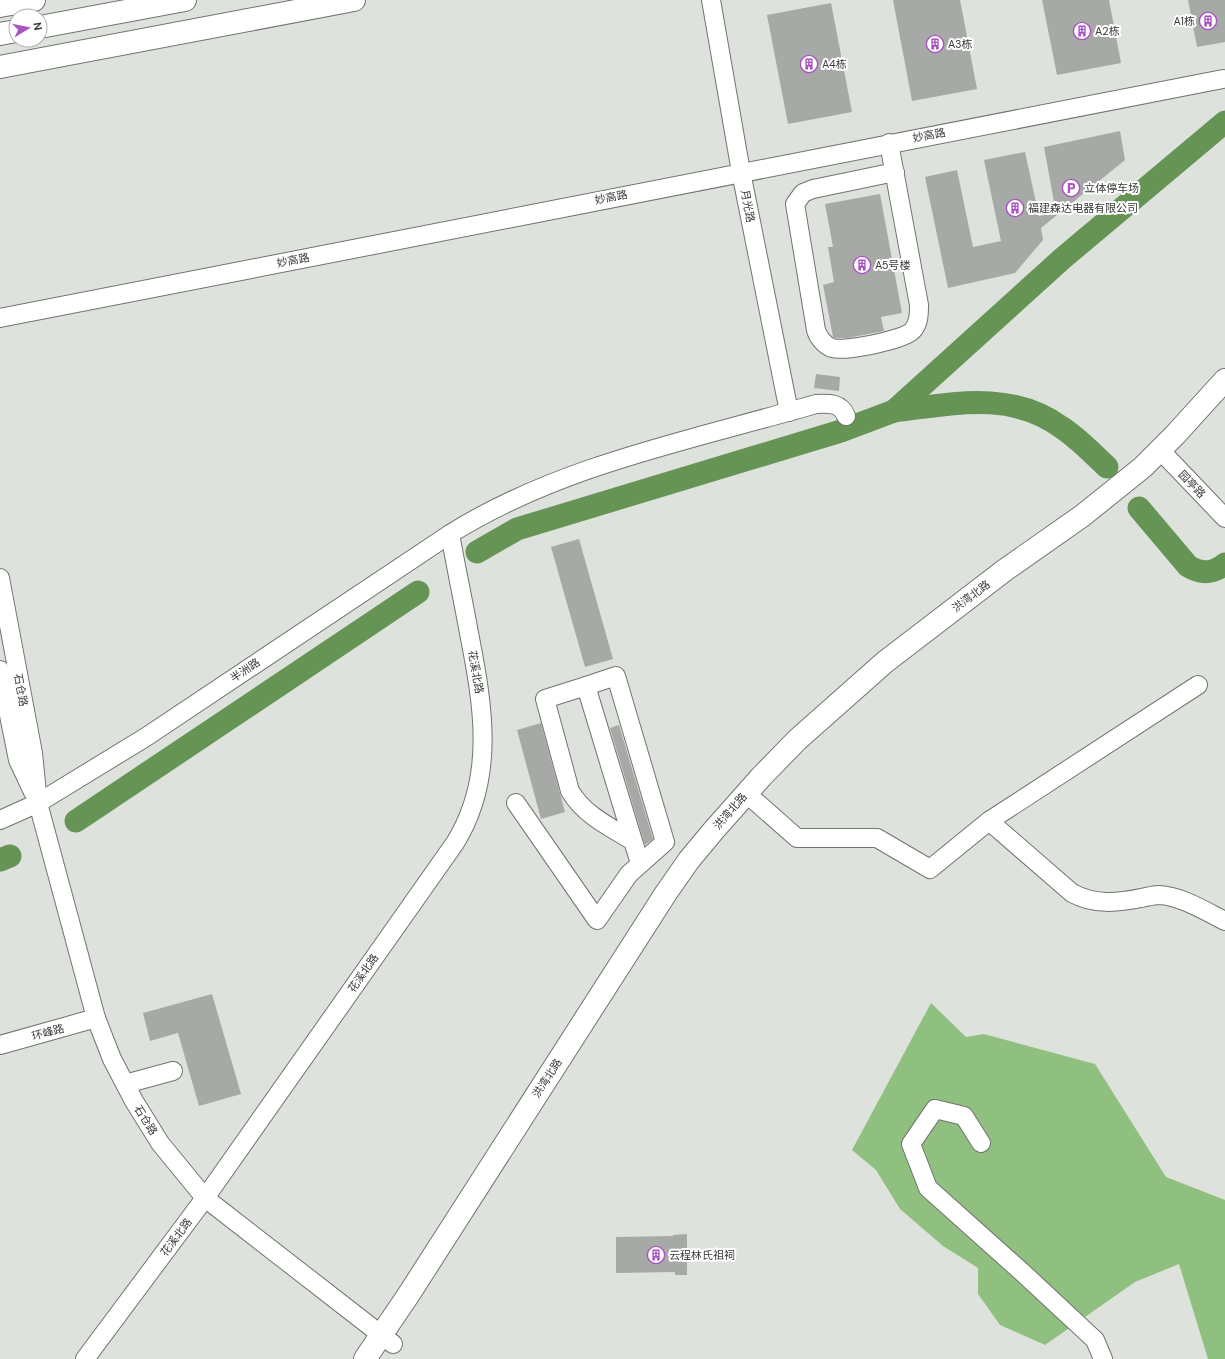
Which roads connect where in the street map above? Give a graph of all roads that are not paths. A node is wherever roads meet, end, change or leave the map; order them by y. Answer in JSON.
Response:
{"nodes":[{"id":1,"x":34,"y":0,"type":"edge"},
{"id":2,"x":185,"y":0,"type":"edge"},
{"id":3,"x":354,"y":0,"type":"edge"},
{"id":4,"x":711,"y":0,"type":"edge"},
{"id":5,"x":0,"y":6,"type":"edge"},
{"id":6,"x":48,"y":26,"type":"edge"},
{"id":7,"x":0,"y":67,"type":"edge"},
{"id":8,"x":1223,"y":79,"type":"dead end"},
{"id":9,"x":889,"y":143,"type":"junction"},
{"id":10,"x":741,"y":172,"type":"junction"},
{"id":11,"x":895,"y":172,"type":"junction"},
{"id":12,"x":0,"y":318,"type":"edge"},
{"id":13,"x":1225,"y":380,"type":"edge"},
{"id":14,"x":1225,"y":398,"type":"edge"},
{"id":15,"x":789,"y":412,"type":"junction"},
{"id":16,"x":846,"y":416,"type":"dead end"},
{"id":17,"x":1164,"y":455,"type":"junction"},
{"id":18,"x":1225,"y":518,"type":"edge"},
{"id":19,"x":450,"y":534,"type":"junction"},
{"id":20,"x":0,"y":578,"type":"edge"},
{"id":21,"x":0,"y":670,"type":"edge"},
{"id":22,"x":1198,"y":685,"type":"dead end"},
{"id":23,"x":586,"y":686,"type":"junction"},
{"id":24,"x":750,"y":797,"type":"junction"},
{"id":25,"x":38,"y":803,"type":"junction"},
{"id":26,"x":516,"y":803,"type":"dead end"},
{"id":27,"x":0,"y":820,"type":"edge"},
{"id":28,"x":989,"y":820,"type":"junction"},
{"id":29,"x":633,"y":841,"type":"junction"},
{"id":30,"x":640,"y":863,"type":"junction"},
{"id":31,"x":1225,"y":921,"type":"edge"},
{"id":32,"x":96,"y":1018,"type":"junction"},
{"id":33,"x":0,"y":1045,"type":"edge"},
{"id":34,"x":173,"y":1071,"type":"dead end"},
{"id":35,"x":124,"y":1084,"type":"junction"},
{"id":36,"x":981,"y":1143,"type":"dead end"},
{"id":37,"x":205,"y":1198,"type":"junction"},
{"id":38,"x":386,"y":1346,"type":"edge"},
{"id":39,"x":85,"y":1359,"type":"edge"},
{"id":40,"x":365,"y":1359,"type":"edge"},
{"id":41,"x":1103,"y":1359,"type":"edge"}],
"edges":[{"from":1,"to":5,"type":"main road"},
{"from":2,"to":6,"type":"main road"},
{"from":3,"to":7,"type":"main road"},
{"from":4,"to":10,"type":"street","name":"月光路"},
{"from":8,"to":9,"type":"street","name":"妙高路"},
{"from":9,"to":10,"type":"street","name":"妙高路"},
{"from":9,"to":11,"type":"street"},
{"from":10,"to":12,"type":"street","name":"妙高路"},
{"from":10,"to":15,"type":"street","name":"月光路"},
{"from":11,"to":11,"type":"street"},
{"from":13,"to":17,"type":"main road","name":"洪湾北路"},
{"from":14,"to":17,"type":"main road","name":"洪湾北路"},
{"from":15,"to":16,"type":"street","name":"半洲路"},
{"from":15,"to":19,"type":"street","name":"半洲路"},
{"from":17,"to":18,"type":"street","name":"园亭路"},
{"from":17,"to":24,"type":"main road","name":"洪湾北路"},
{"from":19,"to":25,"type":"street","name":"半洲路"},
{"from":19,"to":37,"type":"street","name":"花溪北路"},
{"from":20,"to":25,"type":"street","name":"石仓路"},
{"from":21,"to":25,"type":"street","name":"石仓路"},
{"from":22,"to":28,"type":"street"},
{"from":23,"to":29,"type":"street"},
{"from":23,"to":29,"type":"street"},
{"from":23,"to":30,"type":"street"},
{"from":24,"to":28,"type":"street"},
{"from":24,"to":38,"type":"main road","name":"洪湾北路"},
{"from":25,"to":27,"type":"street","name":"半洲路"},
{"from":25,"to":32,"type":"street","name":"石仓路"},
{"from":26,"to":30,"type":"street"},
{"from":28,"to":31,"type":"street"},
{"from":29,"to":30,"type":"street"},
{"from":32,"to":33,"type":"street","name":"环峰路"},
{"from":32,"to":35,"type":"street","name":"石仓路"},
{"from":34,"to":35,"type":"street"},
{"from":35,"to":37,"type":"street","name":"石仓路"},
{"from":36,"to":41,"type":"street"},
{"from":37,"to":38,"type":"street","name":"石仓路"},
{"from":37,"to":39,"type":"street","name":"花溪北路"},
{"from":38,"to":40,"type":"main road","name":"洪湾北路"}]}
